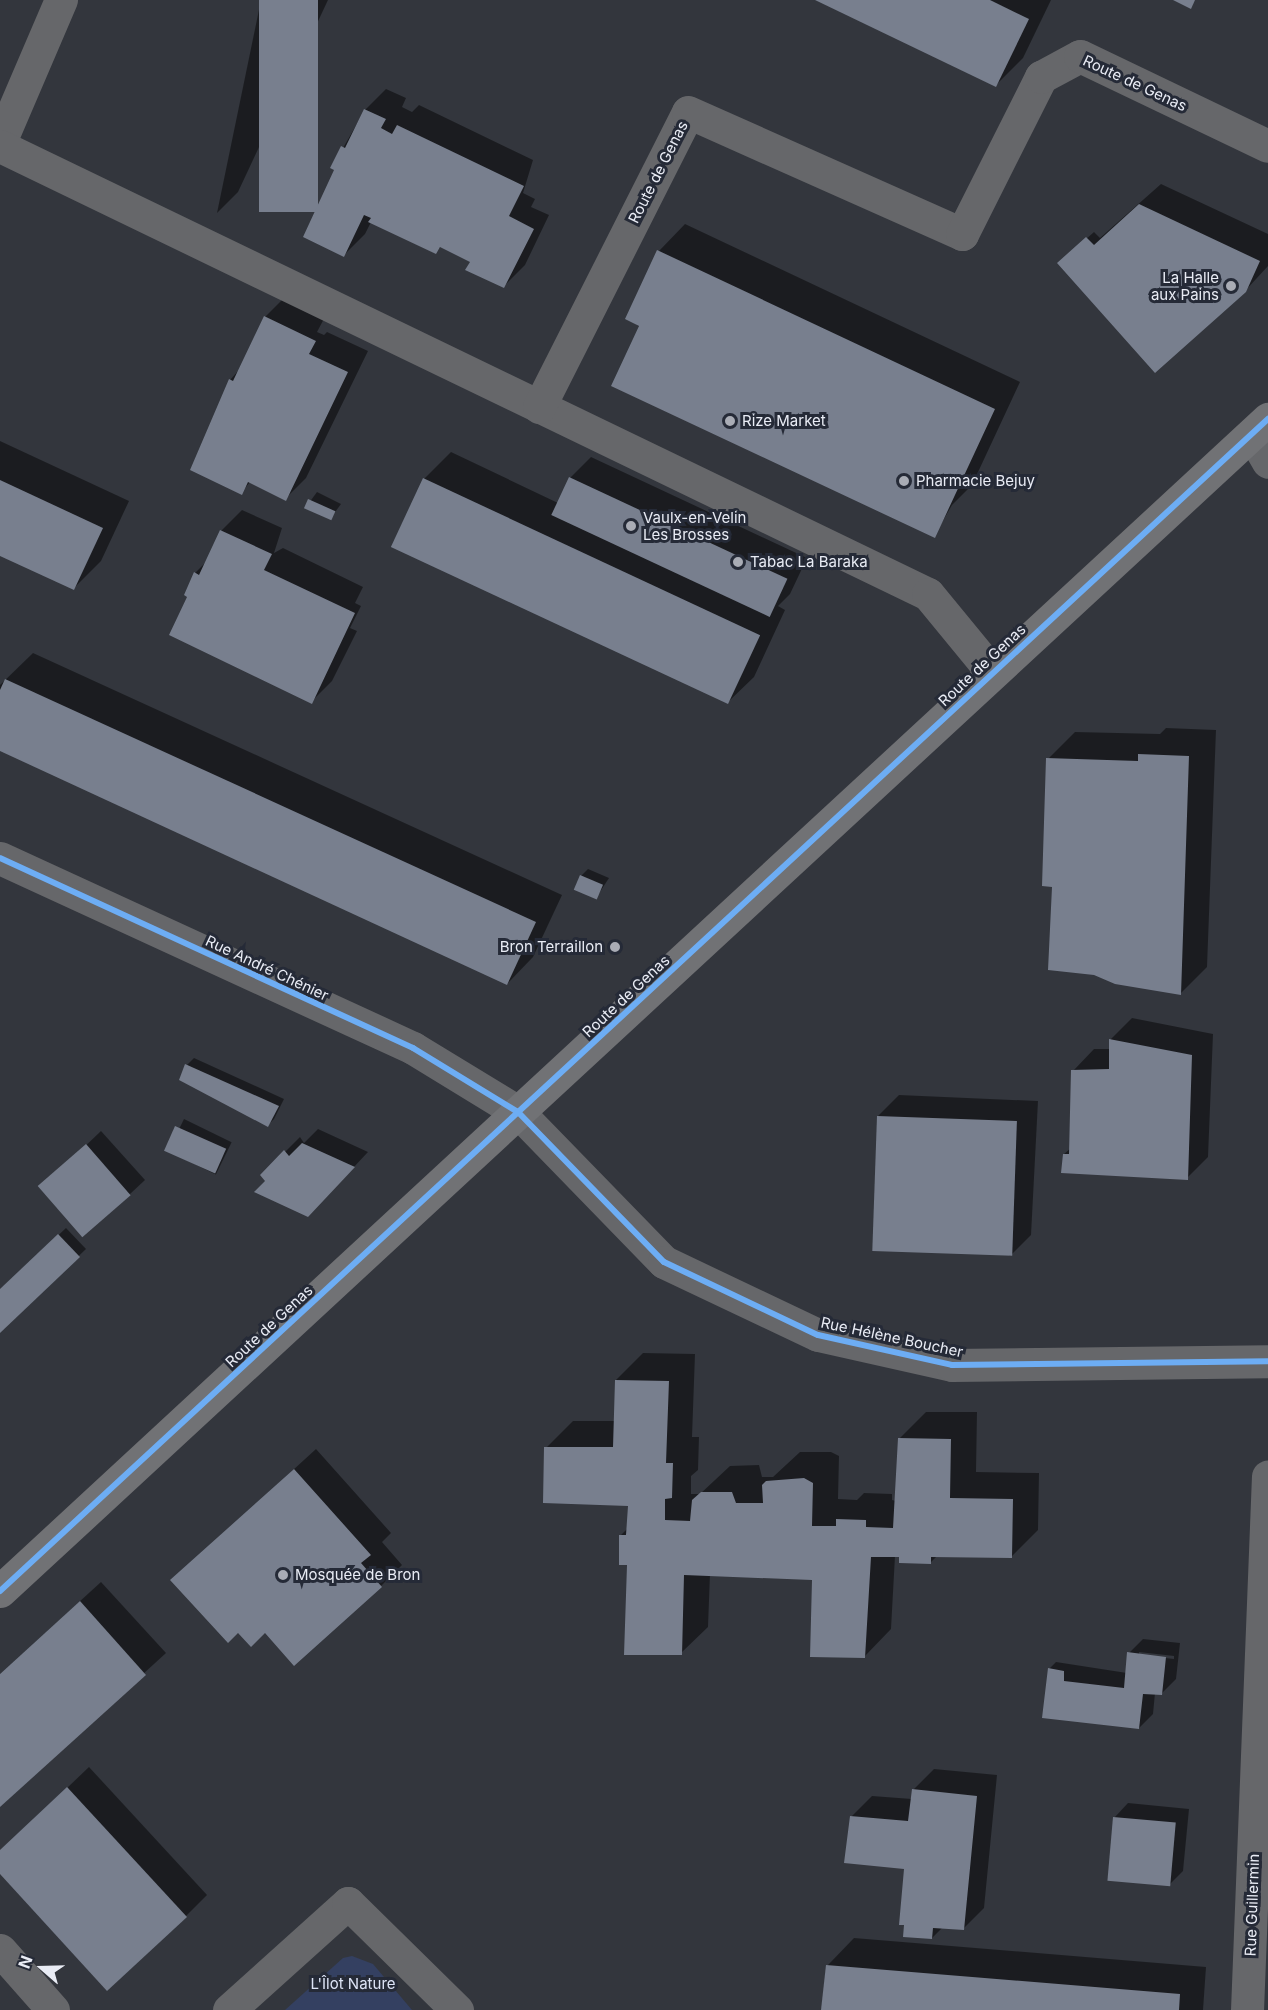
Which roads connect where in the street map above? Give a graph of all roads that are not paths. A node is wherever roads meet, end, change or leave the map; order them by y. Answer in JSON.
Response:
{"nodes":[{"id":1,"x":61,"y":0,"type":"edge"},
{"id":2,"x":0,"y":144,"type":"edge"},
{"id":3,"x":1268,"y":146,"type":"edge"},
{"id":4,"x":539,"y":407,"type":"junction"},
{"id":5,"x":1260,"y":426,"type":"edge"},
{"id":6,"x":1268,"y":462,"type":"edge"},
{"id":7,"x":992,"y":672,"type":"junction"},
{"id":8,"x":0,"y":858,"type":"edge"},
{"id":9,"x":518,"y":1112,"type":"junction"},
{"id":10,"x":1268,"y":1361,"type":"edge"},
{"id":11,"x":1268,"y":1476,"type":"edge"},
{"id":12,"x":0,"y":1591,"type":"edge"},
{"id":13,"x":0,"y":1950,"type":"edge"},
{"id":14,"x":53,"y":2010,"type":"edge"},
{"id":15,"x":229,"y":2010,"type":"edge"},
{"id":16,"x":457,"y":2010,"type":"edge"},
{"id":17,"x":1247,"y":2010,"type":"edge"}],
"edges":[{"from":1,"to":2,"type":"street"},
{"from":2,"to":4,"type":"street"},
{"from":3,"to":4,"type":"street","name":"Route de Genas"},
{"from":4,"to":7,"type":"street","name":"Route de Genas"},
{"from":5,"to":6,"type":"street"},
{"from":5,"to":7,"type":"main road","name":"Route de Genas"},
{"from":7,"to":9,"type":"main road","name":"Route de Genas"},
{"from":8,"to":9,"type":"street","name":"Rue André Chénier"},
{"from":9,"to":10,"type":"street","name":"Rue Hélène Boucher"},
{"from":9,"to":12,"type":"main road","name":"Route de Genas"},
{"from":11,"to":17,"type":"street","name":"Rue Guillermin"},
{"from":13,"to":14,"type":"street"},
{"from":15,"to":16,"type":"street"}]}
